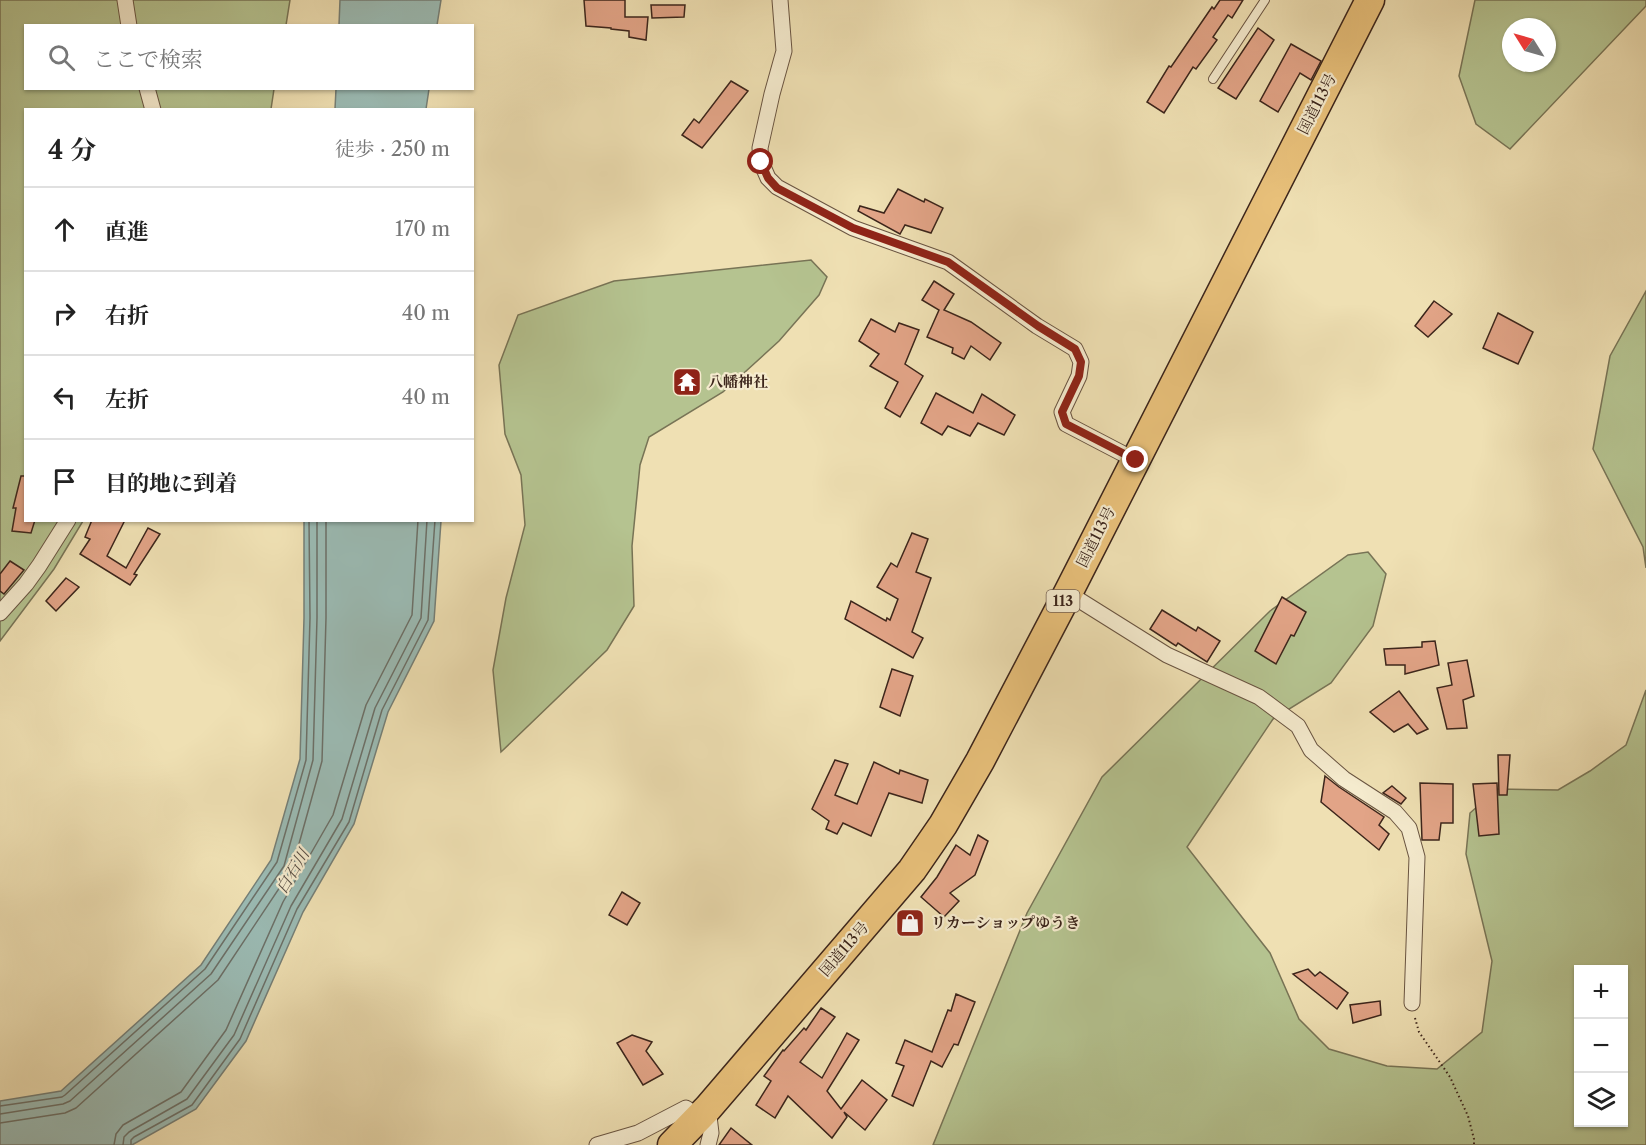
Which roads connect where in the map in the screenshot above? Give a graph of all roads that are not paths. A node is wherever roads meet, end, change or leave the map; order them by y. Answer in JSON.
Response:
{"nodes":[{"id":1,"x":125,"y":0,"type":"edge"},
{"id":2,"x":780,"y":0,"type":"edge"},
{"id":3,"x":1265,"y":0,"type":"edge"},
{"id":4,"x":1366,"y":3,"type":"edge"},
{"id":5,"x":129,"y":24,"type":"edge"},
{"id":6,"x":1213,"y":79,"type":"dead end"},
{"id":7,"x":148,"y":90,"type":"edge"},
{"id":8,"x":152,"y":108,"type":"edge"},
{"id":9,"x":1136,"y":460,"type":"junction"},
{"id":10,"x":67,"y":522,"type":"edge"},
{"id":11,"x":1068,"y":593,"type":"junction"},
{"id":12,"x":0,"y":613,"type":"edge"},
{"id":13,"x":1412,"y":1003,"type":"road end"},
{"id":14,"x":703,"y":1113,"type":"junction"},
{"id":15,"x":597,"y":1145,"type":"edge"},
{"id":16,"x":672,"y":1145,"type":"edge"},
{"id":17,"x":708,"y":1145,"type":"edge"}],
"edges":[{"from":1,"to":5,"type":"street"},
{"from":2,"to":9,"type":"street"},
{"from":3,"to":6,"type":"lane"},
{"from":4,"to":9,"type":"highway","name":"国道113号","number":"113"},
{"from":7,"to":8,"type":"street"},
{"from":9,"to":11,"type":"highway","name":"国道113号","number":"113"},
{"from":10,"to":12,"type":"street"},
{"from":11,"to":13,"type":"street"},
{"from":11,"to":14,"type":"highway","name":"国道113号","number":"113"},
{"from":14,"to":15,"type":"street"},
{"from":14,"to":16,"type":"highway","name":"国道113号","number":"113"},
{"from":14,"to":17,"type":"street"}]}
